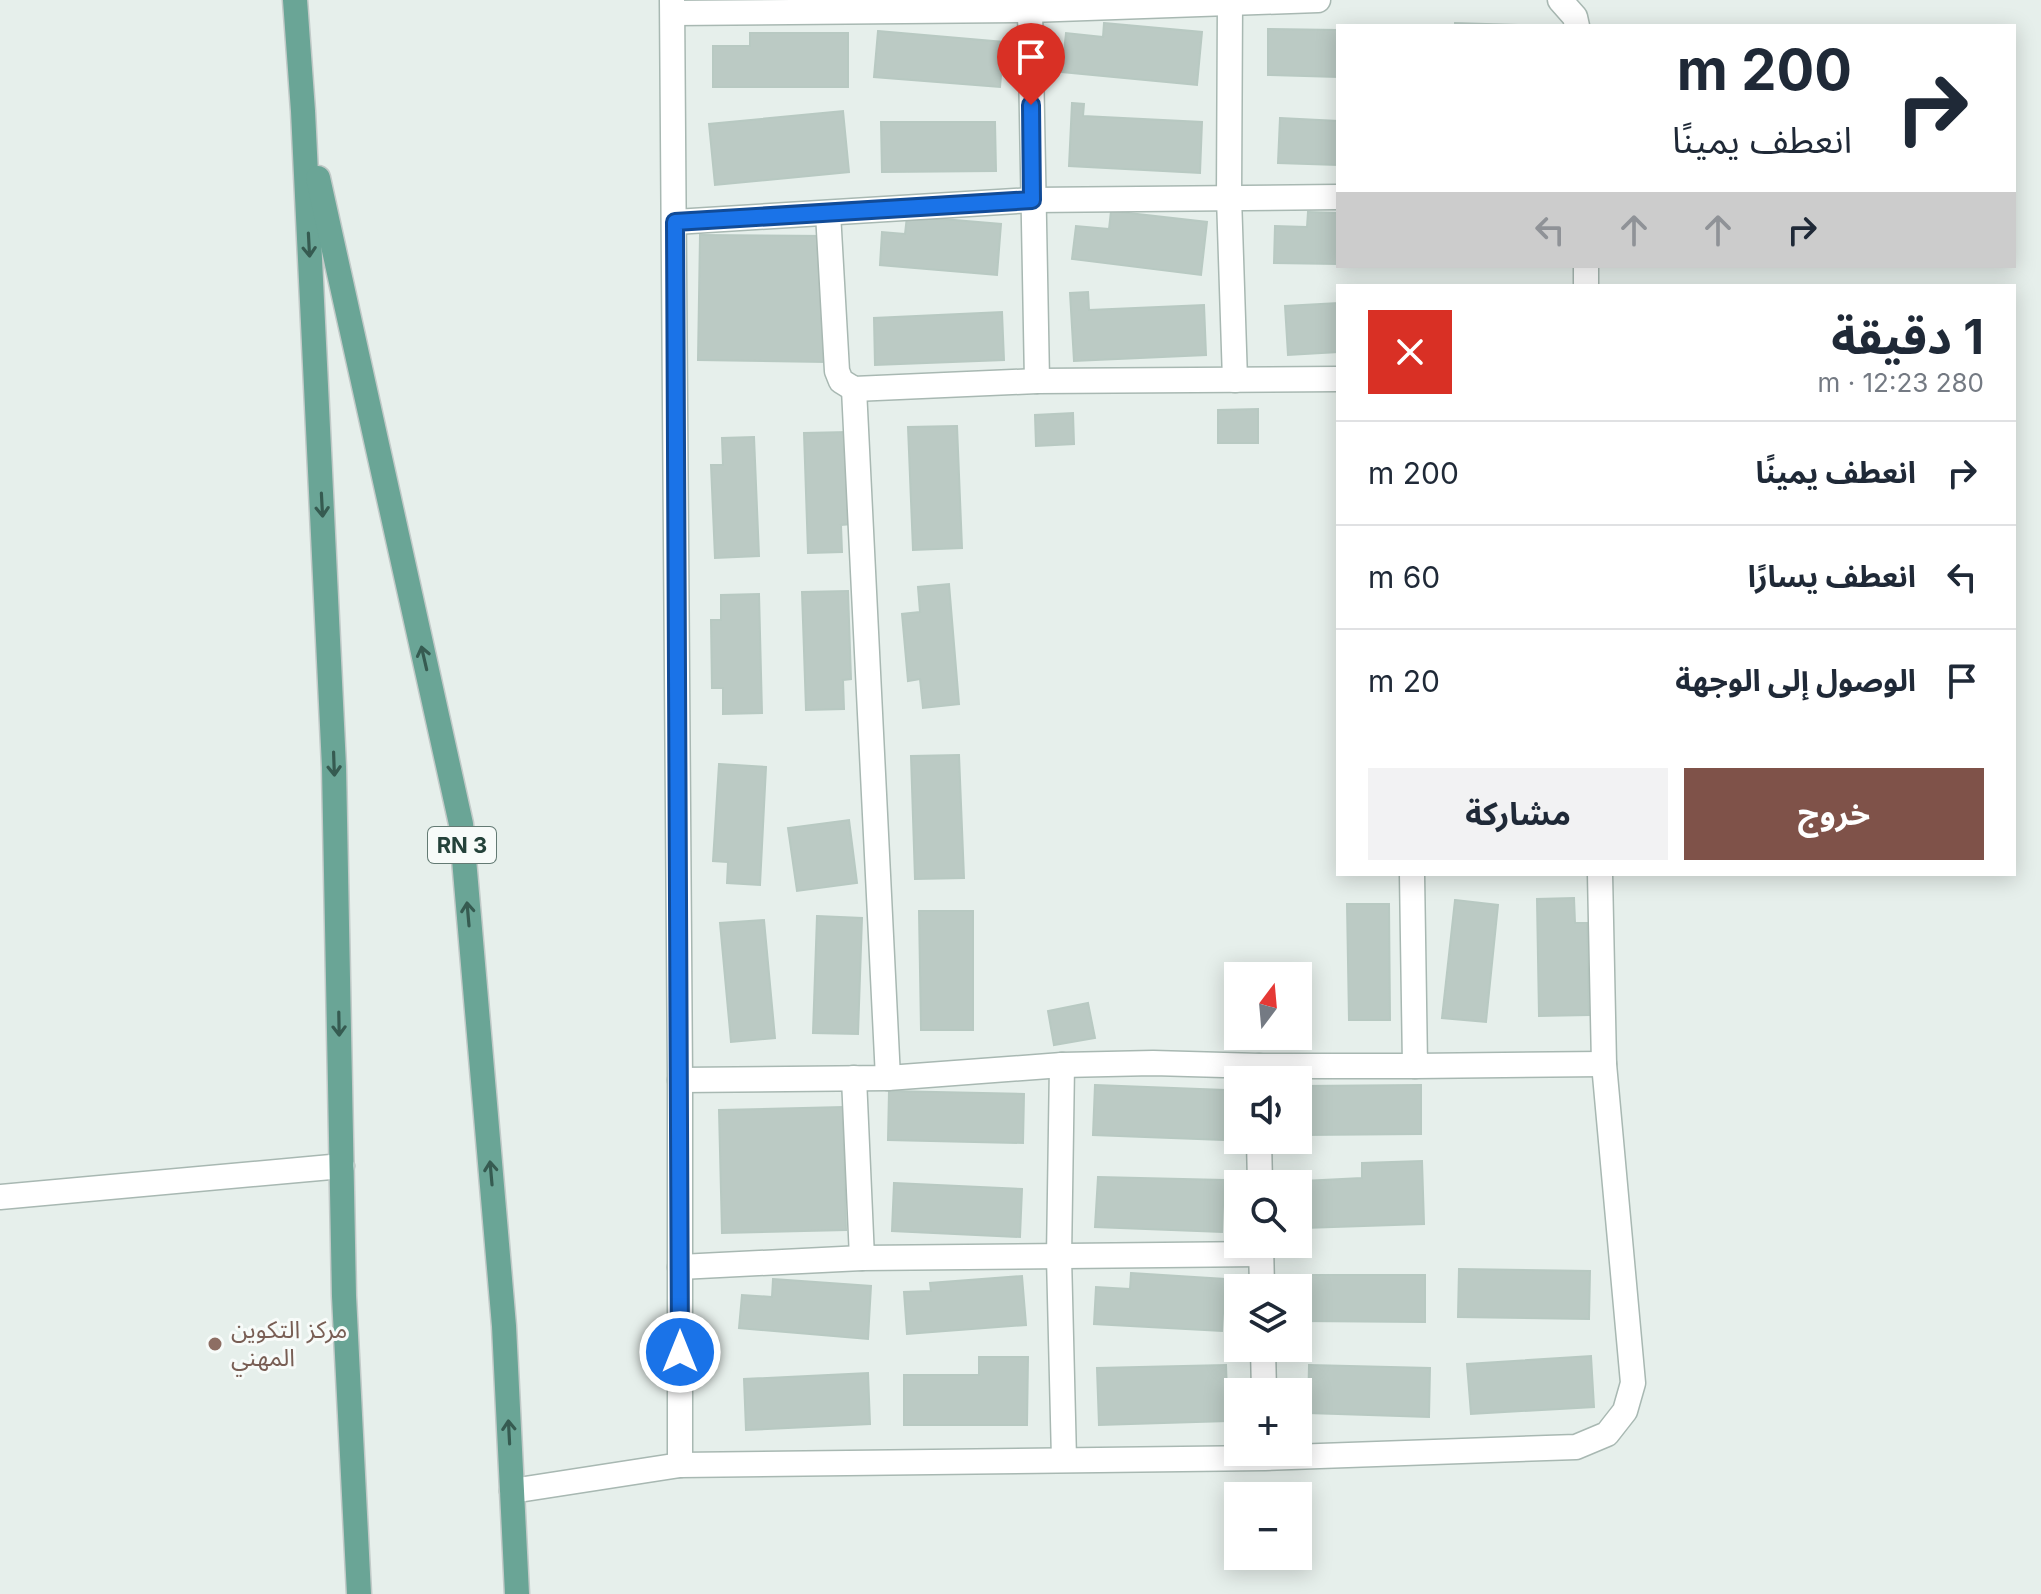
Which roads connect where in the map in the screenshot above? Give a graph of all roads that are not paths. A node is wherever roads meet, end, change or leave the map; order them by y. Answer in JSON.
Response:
{"nodes":[{"id":1,"x":295,"y":0,"type":"edge"},
{"id":2,"x":1318,"y":0,"type":"edge"},
{"id":3,"x":1560,"y":0,"type":"edge"},
{"id":4,"x":1230,"y":2,"type":"junction"},
{"id":5,"x":673,"y":7,"type":"edge"},
{"id":6,"x":1030,"y":10,"type":"junction"},
{"id":7,"x":1577,"y":24,"type":"edge"},
{"id":8,"x":303,"y":111,"type":"junction"},
{"id":9,"x":1229,"y":197,"type":"junction"},
{"id":10,"x":1336,"y":197,"type":"edge"},
{"id":11,"x":1032,"y":200,"type":"junction"},
{"id":12,"x":828,"y":213,"type":"junction"},
{"id":13,"x":675,"y":222,"type":"junction"},
{"id":14,"x":1336,"y":379,"type":"edge"},
{"id":15,"x":1235,"y":380,"type":"junction"},
{"id":16,"x":1037,"y":381,"type":"junction"},
{"id":17,"x":854,"y":389,"type":"junction"},
{"id":18,"x":1412,"y":876,"type":"edge"},
{"id":19,"x":1600,"y":876,"type":"edge"},
{"id":20,"x":1604,"y":1064,"type":"junction"},
{"id":21,"x":1062,"y":1065,"type":"junction"},
{"id":22,"x":1415,"y":1066,"type":"junction"},
{"id":23,"x":1224,"y":1070,"type":"edge"},
{"id":24,"x":1312,"y":1071,"type":"edge"},
{"id":25,"x":854,"y":1078,"type":"junction"},
{"id":26,"x":888,"y":1078,"type":"junction"},
{"id":27,"x":680,"y":1080,"type":"junction"},
{"id":28,"x":342,"y":1166,"type":"junction"},
{"id":29,"x":0,"y":1197,"type":"edge"},
{"id":30,"x":1224,"y":1250,"type":"edge"},
{"id":31,"x":1059,"y":1257,"type":"junction"},
{"id":32,"x":862,"y":1258,"type":"junction"},
{"id":33,"x":680,"y":1267,"type":"junction"},
{"id":34,"x":1312,"y":1454,"type":"edge"},
{"id":35,"x":1224,"y":1456,"type":"edge"},
{"id":36,"x":1064,"y":1459,"type":"junction"},
{"id":37,"x":680,"y":1465,"type":"junction"},
{"id":38,"x":512,"y":1491,"type":"junction"},
{"id":39,"x":359,"y":1594,"type":"edge"},
{"id":40,"x":517,"y":1594,"type":"edge"}],
"edges":[{"from":1,"to":8,"type":"main road","number":"RN 3"},
{"from":2,"to":4,"type":"street"},
{"from":3,"to":7,"type":"street"},
{"from":4,"to":6,"type":"street"},
{"from":4,"to":9,"type":"street"},
{"from":5,"to":6,"type":"street"},
{"from":5,"to":13,"type":"street"},
{"from":6,"to":11,"type":"street"},
{"from":8,"to":28,"type":"main road","number":"RN 3","one_way":true},
{"from":38,"to":8,"type":"main road","number":"RN 3","one_way":true},
{"from":9,"to":10,"type":"street"},
{"from":9,"to":11,"type":"street"},
{"from":9,"to":15,"type":"street"},
{"from":11,"to":12,"type":"street"},
{"from":11,"to":16,"type":"street"},
{"from":12,"to":13,"type":"street"},
{"from":12,"to":17,"type":"street"},
{"from":13,"to":27,"type":"street"},
{"from":14,"to":15,"type":"street"},
{"from":15,"to":16,"type":"street"},
{"from":16,"to":17,"type":"street"},
{"from":17,"to":26,"type":"street"},
{"from":18,"to":22,"type":"street"},
{"from":19,"to":20,"type":"street"},
{"from":20,"to":22,"type":"street"},
{"from":20,"to":34,"type":"street"},
{"from":21,"to":23,"type":"street"},
{"from":21,"to":26,"type":"street"},
{"from":21,"to":31,"type":"street"},
{"from":22,"to":24,"type":"street"},
{"from":25,"to":26,"type":"street"},
{"from":25,"to":27,"type":"street"},
{"from":25,"to":32,"type":"street"},
{"from":27,"to":33,"type":"street"},
{"from":28,"to":29,"type":"street"},
{"from":28,"to":39,"type":"main road","number":"RN 3"},
{"from":30,"to":31,"type":"street"},
{"from":31,"to":32,"type":"street"},
{"from":31,"to":36,"type":"street"},
{"from":32,"to":33,"type":"street"},
{"from":33,"to":37,"type":"street"},
{"from":35,"to":36,"type":"street"},
{"from":36,"to":37,"type":"street"},
{"from":37,"to":38,"type":"street"},
{"from":38,"to":40,"type":"main road","number":"RN 3"}]}
